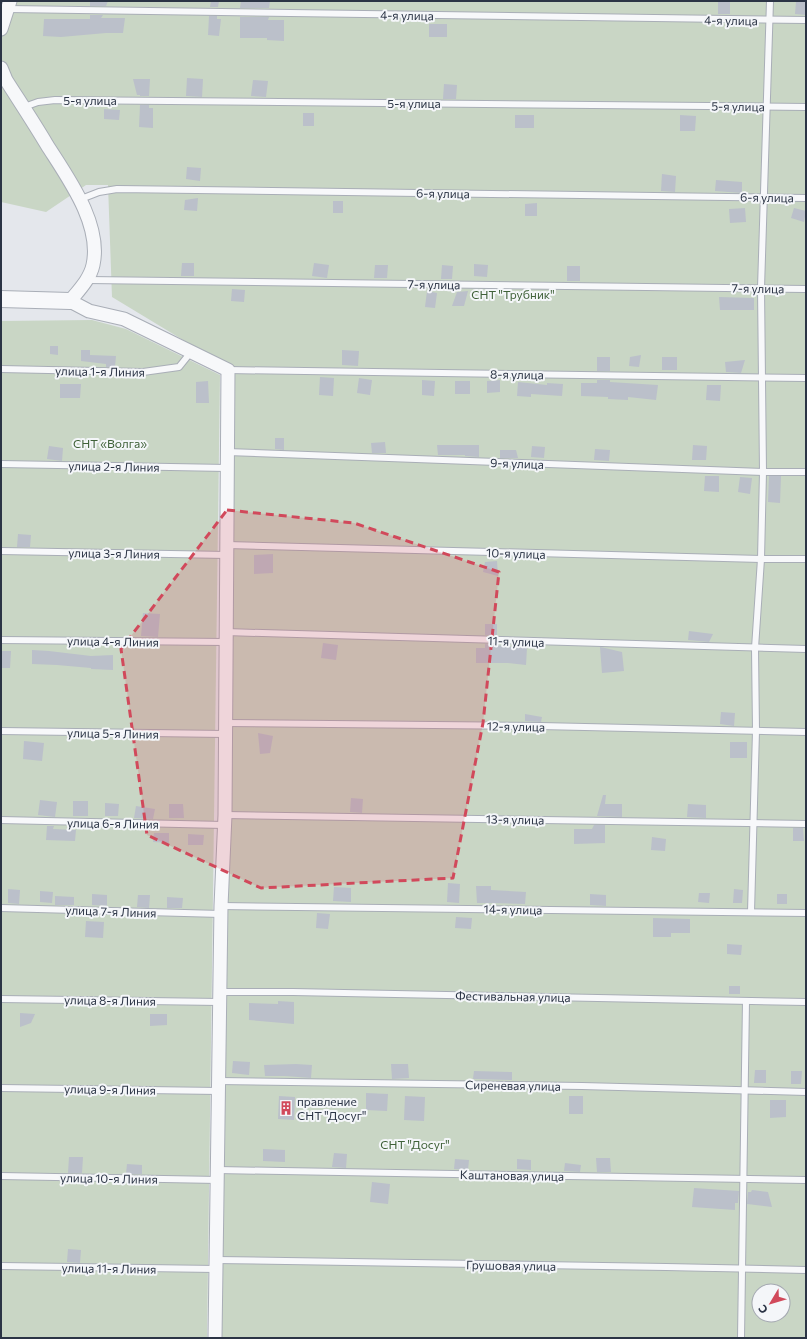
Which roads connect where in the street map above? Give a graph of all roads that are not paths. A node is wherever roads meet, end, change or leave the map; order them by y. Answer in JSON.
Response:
{"nodes":[{"id":1,"x":770,"y":1,"type":"edge"},
{"id":2,"x":9,"y":5,"type":"edge"},
{"id":3,"x":770,"y":20,"type":"junction"},
{"id":4,"x":806,"y":20,"type":"edge"},
{"id":5,"x":1,"y":29,"type":"edge"},
{"id":6,"x":1,"y":68,"type":"edge"},
{"id":7,"x":767,"y":106,"type":"junction"},
{"id":8,"x":24,"y":107,"type":"junction"},
{"id":9,"x":806,"y":107,"type":"edge"},
{"id":10,"x":764,"y":197,"type":"junction"},
{"id":11,"x":806,"y":198,"type":"edge"},
{"id":12,"x":81,"y":199,"type":"junction"},
{"id":13,"x":87,"y":280,"type":"junction"},
{"id":14,"x":761,"y":288,"type":"junction"},
{"id":15,"x":806,"y":289,"type":"edge"},
{"id":16,"x":1,"y":299,"type":"edge"},
{"id":17,"x":70,"y":301,"type":"junction"},
{"id":18,"x":191,"y":352,"type":"junction"},
{"id":19,"x":1,"y":369,"type":"edge"},
{"id":20,"x":228,"y":370,"type":"junction"},
{"id":21,"x":762,"y":378,"type":"junction"},
{"id":22,"x":806,"y":378,"type":"edge"},
{"id":23,"x":227,"y":452,"type":"junction"},
{"id":24,"x":1,"y":464,"type":"edge"},
{"id":25,"x":227,"y":468,"type":"junction"},
{"id":26,"x":762,"y":472,"type":"junction"},
{"id":27,"x":806,"y":472,"type":"edge"},
{"id":28,"x":227,"y":550,"type":"junction"},
{"id":29,"x":1,"y":551,"type":"edge"},
{"id":30,"x":761,"y":559,"type":"junction"},
{"id":31,"x":806,"y":559,"type":"edge"},
{"id":32,"x":226,"y":637,"type":"junction"},
{"id":33,"x":1,"y":640,"type":"edge"},
{"id":34,"x":755,"y":648,"type":"junction"},
{"id":35,"x":806,"y":649,"type":"edge"},
{"id":36,"x":225,"y":729,"type":"junction"},
{"id":37,"x":1,"y":731,"type":"edge"},
{"id":38,"x":756,"y":731,"type":"junction"},
{"id":39,"x":806,"y":732,"type":"edge"},
{"id":40,"x":1,"y":820,"type":"edge"},
{"id":41,"x":224,"y":820,"type":"junction"},
{"id":42,"x":754,"y":823,"type":"junction"},
{"id":43,"x":806,"y":824,"type":"edge"},
{"id":44,"x":1,"y":908,"type":"edge"},
{"id":45,"x":221,"y":910,"type":"junction"},
{"id":46,"x":751,"y":912,"type":"junction"},
{"id":47,"x":806,"y":913,"type":"edge"},
{"id":48,"x":220,"y":996,"type":"junction"},
{"id":49,"x":1,"y":998,"type":"edge"},
{"id":50,"x":746,"y":1001,"type":"junction"},
{"id":51,"x":806,"y":1002,"type":"edge"},
{"id":52,"x":219,"y":1086,"type":"junction"},
{"id":53,"x":1,"y":1088,"type":"edge"},
{"id":54,"x":745,"y":1091,"type":"junction"},
{"id":55,"x":806,"y":1092,"type":"edge"},
{"id":56,"x":218,"y":1175,"type":"junction"},
{"id":57,"x":1,"y":1176,"type":"edge"},
{"id":58,"x":744,"y":1179,"type":"junction"},
{"id":59,"x":806,"y":1180,"type":"edge"},
{"id":60,"x":216,"y":1264,"type":"junction"},
{"id":61,"x":1,"y":1266,"type":"edge"},
{"id":62,"x":742,"y":1269,"type":"junction"},
{"id":63,"x":806,"y":1270,"type":"edge"},
{"id":64,"x":215,"y":1338,"type":"edge"},
{"id":65,"x":741,"y":1338,"type":"edge"}],
"edges":[{"from":1,"to":3,"type":"lane"},
{"from":2,"to":3,"type":"lane","name":"4-я улица"},
{"from":2,"to":5,"type":"street"},
{"from":3,"to":4,"type":"lane","name":"4-я улица"},
{"from":3,"to":7,"type":"lane"},
{"from":6,"to":8,"type":"street"},
{"from":7,"to":8,"type":"lane","name":"5-я улица"},
{"from":7,"to":9,"type":"lane","name":"5-я улица"},
{"from":7,"to":10,"type":"lane"},
{"from":8,"to":12,"type":"street"},
{"from":10,"to":11,"type":"lane","name":"6-я улица"},
{"from":10,"to":12,"type":"lane","name":"6-я улица"},
{"from":10,"to":14,"type":"lane"},
{"from":12,"to":13,"type":"street"},
{"from":13,"to":14,"type":"lane","name":"7-я улица"},
{"from":13,"to":17,"type":"street"},
{"from":14,"to":15,"type":"lane","name":"7-я улица"},
{"from":14,"to":21,"type":"lane"},
{"from":16,"to":17,"type":"street"},
{"from":17,"to":18,"type":"street"},
{"from":18,"to":19,"type":"lane","name":"улица 1-я Линия"},
{"from":18,"to":20,"type":"street"},
{"from":20,"to":21,"type":"lane","name":"8-я улица"},
{"from":20,"to":23,"type":"street"},
{"from":21,"to":22,"type":"lane","name":"8-я улица"},
{"from":21,"to":26,"type":"lane"},
{"from":23,"to":25,"type":"street"},
{"from":23,"to":26,"type":"lane","name":"9-я улица"},
{"from":24,"to":25,"type":"lane","name":"улица 2-я Линия"},
{"from":25,"to":28,"type":"street"},
{"from":26,"to":27,"type":"lane","name":"9-я улица"},
{"from":26,"to":30,"type":"lane"},
{"from":28,"to":29,"type":"lane","name":"улица 3-я Линия"},
{"from":28,"to":30,"type":"lane","name":"10-я улица"},
{"from":28,"to":32,"type":"street"},
{"from":30,"to":31,"type":"lane","name":"10-я улица"},
{"from":30,"to":34,"type":"lane"},
{"from":32,"to":33,"type":"lane","name":"улица 4-я Линия"},
{"from":32,"to":34,"type":"lane","name":"11-я улица"},
{"from":32,"to":36,"type":"street"},
{"from":34,"to":35,"type":"lane","name":"11-я улица"},
{"from":34,"to":38,"type":"lane"},
{"from":36,"to":37,"type":"lane","name":"улица 5-я Линия"},
{"from":36,"to":38,"type":"lane","name":"12-я улица"},
{"from":36,"to":41,"type":"street"},
{"from":38,"to":39,"type":"lane","name":"12-я улица"},
{"from":38,"to":42,"type":"lane"},
{"from":40,"to":41,"type":"lane","name":"улица 6-я Линия"},
{"from":41,"to":42,"type":"lane","name":"13-я улица"},
{"from":41,"to":45,"type":"street"},
{"from":42,"to":43,"type":"lane","name":"13-я улица"},
{"from":42,"to":46,"type":"lane"},
{"from":44,"to":45,"type":"lane","name":"улица 7-я Линия"},
{"from":45,"to":46,"type":"lane","name":"14-я улица"},
{"from":45,"to":48,"type":"street"},
{"from":46,"to":47,"type":"lane","name":"14-я улица"},
{"from":48,"to":49,"type":"lane","name":"улица 8-я Линия"},
{"from":48,"to":50,"type":"lane","name":"Фестивальная улица"},
{"from":48,"to":52,"type":"street"},
{"from":50,"to":51,"type":"lane","name":"Фестивальная улица"},
{"from":50,"to":54,"type":"lane"},
{"from":52,"to":53,"type":"lane","name":"улица 9-я Линия"},
{"from":52,"to":54,"type":"lane","name":"Сиреневая улица"},
{"from":52,"to":56,"type":"street"},
{"from":54,"to":55,"type":"lane","name":"Сиреневая улица"},
{"from":54,"to":58,"type":"lane"},
{"from":56,"to":57,"type":"lane","name":"улица 10-я Линия"},
{"from":56,"to":58,"type":"lane","name":"Каштановая улица"},
{"from":56,"to":60,"type":"street"},
{"from":58,"to":59,"type":"lane","name":"Каштановая улица"},
{"from":58,"to":62,"type":"lane"},
{"from":60,"to":61,"type":"lane","name":"улица 11-я Линия"},
{"from":60,"to":62,"type":"lane","name":"Грушовая улица"},
{"from":60,"to":64,"type":"street"},
{"from":62,"to":63,"type":"lane","name":"Грушовая улица"},
{"from":62,"to":65,"type":"lane"}]}
